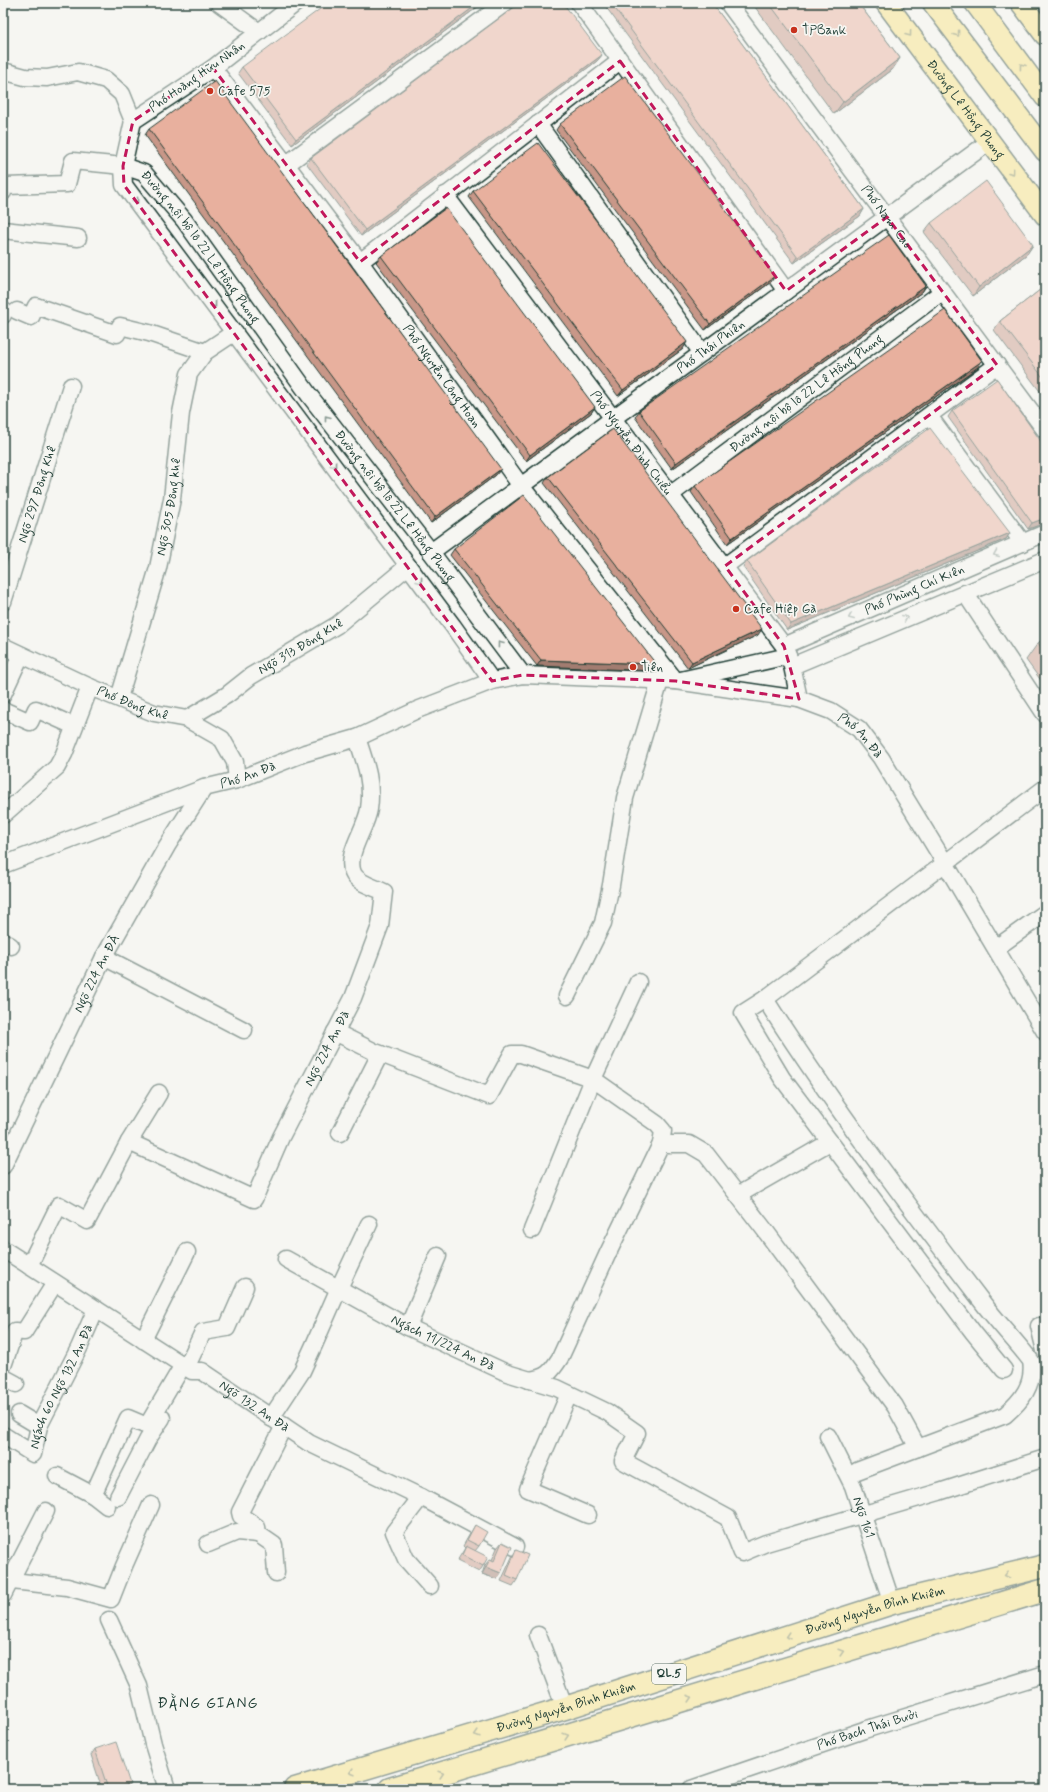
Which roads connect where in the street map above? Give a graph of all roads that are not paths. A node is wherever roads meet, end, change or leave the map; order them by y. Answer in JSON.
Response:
{"nodes":[{"id":1,"x":219,"y":3,"type":"edge"},
{"id":2,"x":296,"y":3,"type":"edge"},
{"id":3,"x":505,"y":3,"type":"edge"},
{"id":4,"x":579,"y":3,"type":"edge"},
{"id":5,"x":728,"y":3,"type":"edge"},
{"id":6,"x":886,"y":3,"type":"edge"},
{"id":7,"x":933,"y":3,"type":"edge"},
{"id":8,"x":974,"y":3,"type":"edge"},
{"id":9,"x":1021,"y":3,"type":"edge"},
{"id":10,"x":259,"y":32,"type":"junction"},
{"id":11,"x":1045,"y":35,"type":"edge"},
{"id":12,"x":620,"y":61,"type":"junction"},
{"id":13,"x":214,"y":68,"type":"junction"},
{"id":14,"x":3,"y":71,"type":"edge"},
{"id":15,"x":1045,"y":97,"type":"edge"},
{"id":16,"x":133,"y":121,"type":"junction"},
{"id":17,"x":538,"y":124,"type":"junction"},
{"id":18,"x":989,"y":142,"type":"junction"},
{"id":19,"x":1045,"y":151,"type":"edge"},
{"id":20,"x":287,"y":164,"type":"junction"},
{"id":21,"x":123,"y":166,"type":"junction"},
{"id":22,"x":3,"y":192,"type":"edge"},
{"id":23,"x":444,"y":195,"type":"junction"},
{"id":24,"x":1045,"y":215,"type":"edge"},
{"id":25,"x":887,"y":217,"type":"junction"},
{"id":26,"x":3,"y":230,"type":"edge"},
{"id":27,"x":78,"y":238,"type":"dead end"},
{"id":28,"x":360,"y":262,"type":"junction"},
{"id":29,"x":786,"y":292,"type":"junction"},
{"id":30,"x":942,"y":292,"type":"junction"},
{"id":31,"x":8,"y":312,"type":"edge"},
{"id":32,"x":235,"y":332,"type":"junction"},
{"id":33,"x":205,"y":352,"type":"junction"},
{"id":34,"x":702,"y":353,"type":"junction"},
{"id":35,"x":996,"y":365,"type":"junction"},
{"id":36,"x":71,"y":386,"type":"dead end"},
{"id":37,"x":929,"y":416,"type":"junction"},
{"id":38,"x":613,"y":419,"type":"junction"},
{"id":39,"x":1045,"y":430,"type":"edge"},
{"id":40,"x":522,"y":486,"type":"junction"},
{"id":41,"x":670,"y":495,"type":"junction"},
{"id":42,"x":1043,"y":539,"type":"edge"},
{"id":43,"x":1023,"y":543,"type":"junction"},
{"id":44,"x":431,"y":552,"type":"junction"},
{"id":45,"x":1045,"y":560,"type":"edge"},
{"id":46,"x":408,"y":566,"type":"junction"},
{"id":47,"x":725,"y":566,"type":"junction"},
{"id":48,"x":965,"y":593,"type":"junction"},
{"id":49,"x":3,"y":602,"type":"edge"},
{"id":50,"x":3,"y":646,"type":"edge"},
{"id":51,"x":21,"y":655,"type":"junction"},
{"id":52,"x":788,"y":656,"type":"junction"},
{"id":53,"x":523,"y":675,"type":"junction"},
{"id":54,"x":492,"y":681,"type":"junction"},
{"id":55,"x":668,"y":681,"type":"junction"},
{"id":56,"x":4,"y":686,"type":"edge"},
{"id":57,"x":90,"y":687,"type":"junction"},
{"id":58,"x":119,"y":698,"type":"junction"},
{"id":59,"x":799,"y":699,"type":"junction"},
{"id":60,"x":3,"y":710,"type":"edge"},
{"id":61,"x":1045,"y":714,"type":"edge"},
{"id":62,"x":187,"y":719,"type":"junction"},
{"id":63,"x":74,"y":726,"type":"junction"},
{"id":64,"x":358,"y":738,"type":"junction"},
{"id":65,"x":237,"y":780,"type":"junction"},
{"id":66,"x":204,"y":788,"type":"junction"},
{"id":67,"x":1045,"y":788,"type":"edge"},
{"id":68,"x":3,"y":815,"type":"edge"},
{"id":69,"x":945,"y":863,"type":"junction"},
{"id":70,"x":3,"y":865,"type":"edge"},
{"id":71,"x":1045,"y":913,"type":"edge"},
{"id":72,"x":996,"y":948,"type":"junction"},
{"id":73,"x":104,"y":957,"type":"junction"},
{"id":74,"x":638,"y":982,"type":"dead end"},
{"id":75,"x":567,"y":996,"type":"dead end"},
{"id":76,"x":765,"y":999,"type":"junction"},
{"id":77,"x":244,"y":1030,"type":"dead end"},
{"id":78,"x":336,"y":1032,"type":"junction"},
{"id":79,"x":1045,"y":1032,"type":"edge"},
{"id":80,"x":380,"y":1054,"type":"junction"},
{"id":81,"x":593,"y":1079,"type":"junction"},
{"id":82,"x":159,"y":1093,"type":"dead end"},
{"id":83,"x":340,"y":1133,"type":"dead end"},
{"id":84,"x":129,"y":1142,"type":"junction"},
{"id":85,"x":830,"y":1142,"type":"junction"},
{"id":86,"x":661,"y":1144,"type":"junction"},
{"id":87,"x":3,"y":1166,"type":"edge"},
{"id":88,"x":738,"y":1195,"type":"junction"},
{"id":89,"x":369,"y":1224,"type":"dead end"},
{"id":90,"x":532,"y":1230,"type":"dead end"},
{"id":91,"x":3,"y":1249,"type":"edge"},
{"id":92,"x":187,"y":1252,"type":"dead end"},
{"id":93,"x":438,"y":1256,"type":"dead end"},
{"id":94,"x":286,"y":1259,"type":"dead end"},
{"id":95,"x":29,"y":1266,"type":"junction"},
{"id":96,"x":55,"y":1283,"type":"junction"},
{"id":97,"x":245,"y":1287,"type":"dead end"},
{"id":98,"x":339,"y":1288,"type":"junction"},
{"id":99,"x":96,"y":1309,"type":"junction"},
{"id":100,"x":1039,"y":1326,"type":"dead end"},
{"id":101,"x":408,"y":1327,"type":"junction"},
{"id":102,"x":143,"y":1340,"type":"junction"},
{"id":103,"x":1045,"y":1351,"type":"edge"},
{"id":104,"x":3,"y":1366,"type":"edge"},
{"id":105,"x":187,"y":1368,"type":"junction"},
{"id":106,"x":1004,"y":1370,"type":"dead end"},
{"id":107,"x":529,"y":1380,"type":"junction"},
{"id":108,"x":568,"y":1394,"type":"junction"},
{"id":109,"x":19,"y":1414,"type":"dead end"},
{"id":110,"x":278,"y":1422,"type":"junction"},
{"id":111,"x":39,"y":1426,"type":"junction"},
{"id":112,"x":3,"y":1435,"type":"edge"},
{"id":113,"x":828,"y":1436,"type":"dead end"},
{"id":114,"x":918,"y":1448,"type":"junction"},
{"id":115,"x":1045,"y":1458,"type":"edge"},
{"id":116,"x":857,"y":1471,"type":"dead end"},
{"id":117,"x":57,"y":1476,"type":"dead end"},
{"id":118,"x":93,"y":1495,"type":"junction"},
{"id":119,"x":421,"y":1497,"type":"junction"},
{"id":120,"x":152,"y":1505,"type":"dead end"},
{"id":121,"x":46,"y":1511,"type":"dead end"},
{"id":122,"x":862,"y":1514,"type":"junction"},
{"id":123,"x":588,"y":1515,"type":"dead end"},
{"id":124,"x":258,"y":1534,"type":"junction"},
{"id":125,"x":208,"y":1544,"type":"dead end"},
{"id":126,"x":515,"y":1547,"type":"dead end"},
{"id":127,"x":1045,"y":1566,"type":"edge"},
{"id":128,"x":276,"y":1573,"type":"dead end"},
{"id":129,"x":5,"y":1585,"type":"edge"},
{"id":130,"x":430,"y":1586,"type":"dead end"},
{"id":131,"x":1045,"y":1590,"type":"edge"},
{"id":132,"x":892,"y":1603,"type":"junction"},
{"id":133,"x":109,"y":1620,"type":"dead end"},
{"id":134,"x":538,"y":1635,"type":"dead end"},
{"id":135,"x":1045,"y":1674,"type":"edge"},
{"id":136,"x":565,"y":1708,"type":"junction"},
{"id":137,"x":167,"y":1789,"type":"edge"},
{"id":138,"x":295,"y":1789,"type":"edge"},
{"id":139,"x":390,"y":1789,"type":"edge"},
{"id":140,"x":691,"y":1789,"type":"edge"}],
"edges":[{"from":1,"to":10,"type":"street"},
{"from":2,"to":10,"type":"street","name":"Phố Hoàng Hữu Nhân"},
{"from":3,"to":20,"type":"street"},
{"from":4,"to":12,"type":"street"},
{"from":5,"to":25,"type":"street","name":"Phố Nam Cao"},
{"from":6,"to":18,"type":"main road","name":"Đường Lê Hồng Phong","one_way":true},
{"from":7,"to":19,"type":"main road","one_way":true},
{"from":15,"to":8,"type":"main road","one_way":true},
{"from":9,"to":11,"type":"main road"},
{"from":10,"to":13,"type":"street","name":"Phố Hoàng Hữu Nhân"},
{"from":12,"to":17,"type":"street"},
{"from":12,"to":29,"type":"street"},
{"from":13,"to":16,"type":"street","name":"Phố Hoàng Hữu Nhân"},
{"from":13,"to":20,"type":"street","name":"Phố Nguyễn Công Hoan"},
{"from":14,"to":16,"type":"street"},
{"from":16,"to":21,"type":"street"},
{"from":17,"to":23,"type":"street"},
{"from":17,"to":34,"type":"street"},
{"from":18,"to":24,"type":"main road","name":"Đường Lê Hồng Phong","one_way":true},
{"from":18,"to":25,"type":"street","name":"Phố Thái Phiên"},
{"from":20,"to":28,"type":"street","name":"Phố Nguyễn Công Hoan"},
{"from":21,"to":22,"type":"street"},
{"from":21,"to":32,"type":"street","name":"Đường nội bộ lô 22 Lê Hồng Phong","one_way":true},
{"from":44,"to":21,"type":"street","name":"Đường nội bộ lô 22 Lê Hồng Phong","one_way":true},
{"from":23,"to":28,"type":"street"},
{"from":23,"to":38,"type":"street","name":"Phố Nguyễn Đình Chiểu"},
{"from":25,"to":29,"type":"street","name":"Phố Thái Phiên"},
{"from":25,"to":30,"type":"street","name":"Phố Nam Cao"},
{"from":26,"to":27,"type":"street"},
{"from":28,"to":40,"type":"street","name":"Phố Nguyễn Công Hoan"},
{"from":29,"to":34,"type":"street","name":"Phố Thái Phiên"},
{"from":30,"to":35,"type":"street","name":"Phố Nam Cao"},
{"from":30,"to":41,"type":"street","name":"Đường nội bộ lô 22 Lê Hồng Phong"},
{"from":31,"to":33,"type":"street"},
{"from":32,"to":33,"type":"street","name":"Ngõ 305 Đông khê"},
{"from":32,"to":46,"type":"street","name":"Đường nội bộ lô 22 Lê Hồng Phong","one_way":true},
{"from":33,"to":58,"type":"street","name":"Ngõ 305 Đông khê"},
{"from":34,"to":38,"type":"street","name":"Phố Thái Phiên"},
{"from":35,"to":37,"type":"street"},
{"from":35,"to":39,"type":"street","name":"Phố Nam Cao"},
{"from":36,"to":49,"type":"street","name":"Ngõ 297 Đông Khê"},
{"from":37,"to":43,"type":"street"},
{"from":37,"to":47,"type":"street"},
{"from":38,"to":40,"type":"street","name":"Phố Thái Phiên"},
{"from":38,"to":41,"type":"street","name":"Phố Nguyễn Đình Chiểu"},
{"from":40,"to":44,"type":"street","name":"Phố Thái Phiên"},
{"from":40,"to":55,"type":"street","name":"Phố Nguyễn Công Hoan"},
{"from":41,"to":47,"type":"street","name":"Phố Nguyễn Đình Chiểu"},
{"from":42,"to":43,"type":"street","name":"Phố Phùng Chí Kiên"},
{"from":43,"to":52,"type":"street","name":"Phố Phùng Chí Kiên","one_way":true},
{"from":53,"to":44,"type":"street","name":"Đường nội bộ lô 22 Lê Hồng Phong","one_way":true},
{"from":45,"to":48,"type":"street","name":"Phố Phùng Chí Kiên"},
{"from":46,"to":54,"type":"street","name":"Đường nội bộ lô 22 Lê Hồng Phong","one_way":true},
{"from":46,"to":62,"type":"street","name":"Ngõ 313 Đông Khê"},
{"from":47,"to":52,"type":"street","name":"Phố Nguyễn Đình Chiểu"},
{"from":52,"to":48,"type":"street","name":"Phố Phùng Chí Kiên","one_way":true},
{"from":48,"to":61,"type":"street"},
{"from":50,"to":51,"type":"street","name":"Phố Đông Khê"},
{"from":51,"to":56,"type":"street"},
{"from":51,"to":57,"type":"street","name":"Phố Đông Khê"},
{"from":52,"to":55,"type":"street"},
{"from":52,"to":59,"type":"street","name":"Phố Nguyễn Đình Chiểu"},
{"from":53,"to":54,"type":"street","name":"Phố An Đà"},
{"from":53,"to":55,"type":"street","name":"Phố An Đà"},
{"from":54,"to":64,"type":"street","name":"Phố An Đà"},
{"from":55,"to":59,"type":"street","name":"Phố An Đà"},
{"from":55,"to":75,"type":"street"},
{"from":57,"to":58,"type":"street","name":"Phố Đông Khê"},
{"from":57,"to":63,"type":"street"},
{"from":58,"to":62,"type":"street","name":"Phố Đông Khê"},
{"from":59,"to":69,"type":"street","name":"Phố An Đà"},
{"from":60,"to":63,"type":"street"},
{"from":62,"to":65,"type":"street","name":"Phố Đông Khê"},
{"from":63,"to":68,"type":"street"},
{"from":64,"to":65,"type":"street","name":"Phố An Đà"},
{"from":64,"to":78,"type":"street","name":"Ngõ 224 An Đà"},
{"from":65,"to":66,"type":"street","name":"Phố An Đà"},
{"from":66,"to":70,"type":"street","name":"Phố An Đà"},
{"from":66,"to":73,"type":"street","name":"Ngõ 224 An ĐÀ"},
{"from":67,"to":69,"type":"street"},
{"from":69,"to":72,"type":"street","name":"Phố An Đà"},
{"from":69,"to":76,"type":"street"},
{"from":71,"to":72,"type":"street"},
{"from":72,"to":79,"type":"street","name":"Phố An Đà"},
{"from":73,"to":77,"type":"street"},
{"from":73,"to":87,"type":"street","name":"Ngõ 224 An ĐÀ"},
{"from":74,"to":81,"type":"street"},
{"from":76,"to":85,"type":"street"},
{"from":76,"to":114,"type":"street"},
{"from":78,"to":80,"type":"street"},
{"from":78,"to":84,"type":"street","name":"Ngõ 224 An Đà"},
{"from":80,"to":81,"type":"street"},
{"from":80,"to":83,"type":"street"},
{"from":81,"to":86,"type":"street"},
{"from":81,"to":90,"type":"street"},
{"from":82,"to":84,"type":"street"},
{"from":84,"to":95,"type":"street"},
{"from":85,"to":88,"type":"street"},
{"from":85,"to":106,"type":"street"},
{"from":86,"to":88,"type":"street"},
{"from":86,"to":107,"type":"street"},
{"from":88,"to":114,"type":"street"},
{"from":89,"to":98,"type":"street"},
{"from":91,"to":95,"type":"street","name":"Ngõ 132 An Đà"},
{"from":92,"to":102,"type":"street"},
{"from":93,"to":101,"type":"street"},
{"from":94,"to":98,"type":"street","name":"Ngách 11/224 An Đà"},
{"from":95,"to":96,"type":"street","name":"Ngõ 132 An Đà"},
{"from":96,"to":99,"type":"street","name":"Ngõ 132 An Đà"},
{"from":96,"to":104,"type":"street"},
{"from":97,"to":105,"type":"street"},
{"from":98,"to":101,"type":"street","name":"Ngách 11/224 An Đà"},
{"from":98,"to":110,"type":"street"},
{"from":99,"to":102,"type":"street","name":"Ngõ 132 An Đà"},
{"from":99,"to":111,"type":"street","name":"Ngách 60 Ngõ 132 An Đà"},
{"from":100,"to":103,"type":"street"},
{"from":101,"to":107,"type":"street","name":"Ngách 11/224 An Đà"},
{"from":102,"to":105,"type":"street","name":"Ngõ 132 An Đà"},
{"from":105,"to":110,"type":"street","name":"Ngõ 132 An Đà"},
{"from":105,"to":118,"type":"street"},
{"from":105,"to":118,"type":"street"},
{"from":107,"to":108,"type":"street","name":"Ngách 11/224 An Đà"},
{"from":108,"to":122,"type":"street","name":"Ngách 11/224 An Đà"},
{"from":108,"to":123,"type":"street"},
{"from":109,"to":111,"type":"street"},
{"from":110,"to":119,"type":"street","name":"Ngõ 132 An Đà"},
{"from":110,"to":124,"type":"street"},
{"from":111,"to":112,"type":"street","name":"Ngách 60 Ngõ 132 An Đà"},
{"from":113,"to":122,"type":"street","name":"Ngõ 161"},
{"from":114,"to":116,"type":"street"},
{"from":115,"to":122,"type":"street"},
{"from":117,"to":118,"type":"street"},
{"from":119,"to":126,"type":"street","name":"Ngõ 132 An Đà"},
{"from":119,"to":130,"type":"street"},
{"from":120,"to":129,"type":"street"},
{"from":121,"to":129,"type":"street"},
{"from":122,"to":132,"type":"street","name":"Ngõ 161"},
{"from":124,"to":125,"type":"street"},
{"from":124,"to":128,"type":"street"},
{"from":127,"to":132,"type":"highway","name":"Đường Nguyễn Bỉnh Khiêm","number":"QL.5","one_way":true},
{"from":139,"to":131,"type":"highway","name":"Đường Nguyễn Bỉnh Khiêm","number":"QL.5","one_way":true},
{"from":132,"to":136,"type":"highway","name":"Đường Nguyễn Bỉnh Khiêm","number":"QL.5","one_way":true},
{"from":133,"to":137,"type":"street"},
{"from":134,"to":136,"type":"street"},
{"from":135,"to":140,"type":"street","name":"Phố Bạch Thái Bưởi"},
{"from":136,"to":138,"type":"highway","name":"Đường Nguyễn Bỉnh Khiêm","number":"QL.5","one_way":true}]}
